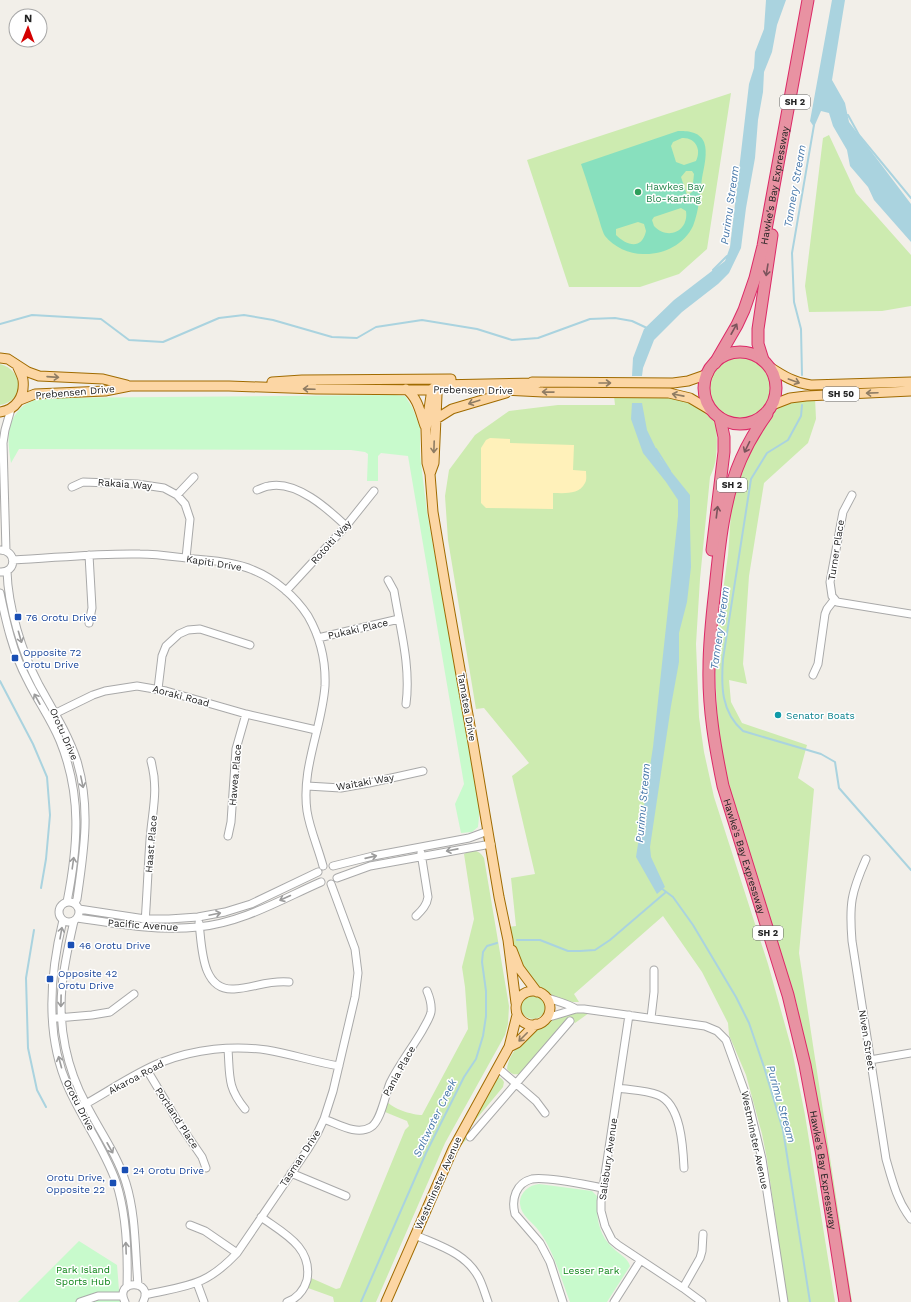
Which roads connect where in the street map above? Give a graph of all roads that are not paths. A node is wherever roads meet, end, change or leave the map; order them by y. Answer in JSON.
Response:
{"nodes":[{"id":1,"x":808,"y":0,"type":"edge"},
{"id":2,"x":814,"y":0,"type":"edge"},
{"id":3,"x":0,"y":358,"type":"edge"},
{"id":4,"x":715,"y":363,"type":"junction"},
{"id":5,"x":766,"y":363,"type":"junction"},
{"id":6,"x":17,"y":365,"type":"junction"},
{"id":7,"x":708,"y":374,"type":"junction"},
{"id":8,"x":302,"y":380,"type":"junction"},
{"id":9,"x":911,"y":382,"type":"edge"},
{"id":10,"x":538,"y":383,"type":"junction"},
{"id":11,"x":130,"y":386,"type":"junction"},
{"id":12,"x":229,"y":386,"type":"junction"},
{"id":13,"x":406,"y":389,"type":"junction"},
{"id":14,"x":433,"y":389,"type":"junction"},
{"id":15,"x":525,"y":390,"type":"junction"},
{"id":16,"x":911,"y":391,"type":"edge"},
{"id":17,"x":20,"y":400,"type":"junction"},
{"id":18,"x":11,"y":409,"type":"junction"},
{"id":19,"x":769,"y":409,"type":"junction"},
{"id":20,"x":0,"y":412,"type":"edge"},
{"id":21,"x":716,"y":415,"type":"junction"},
{"id":22,"x":436,"y":419,"type":"junction"},
{"id":23,"x":426,"y":429,"type":"junction"},
{"id":24,"x":430,"y":474,"type":"junction"},
{"id":25,"x":194,"y":477,"type":"dead end"},
{"id":26,"x":72,"y":487,"type":"dead end"},
{"id":27,"x":257,"y":490,"type":"dead end"},
{"id":28,"x":374,"y":491,"type":"dead end"},
{"id":29,"x":177,"y":495,"type":"junction"},
{"id":30,"x":852,"y":495,"type":"dead end"},
{"id":31,"x":346,"y":526,"type":"junction"},
{"id":32,"x":3,"y":550,"type":"edge"},
{"id":33,"x":89,"y":555,"type":"junction"},
{"id":34,"x":186,"y":558,"type":"junction"},
{"id":35,"x":13,"y":560,"type":"junction"},
{"id":36,"x":4,"y":572,"type":"edge"},
{"id":37,"x":388,"y":580,"type":"dead end"},
{"id":38,"x":286,"y":591,"type":"junction"},
{"id":39,"x":0,"y":593,"type":"edge"},
{"id":40,"x":834,"y":600,"type":"junction"},
{"id":41,"x":911,"y":614,"type":"edge"},
{"id":42,"x":399,"y":620,"type":"junction"},
{"id":43,"x":89,"y":623,"type":"dead end"},
{"id":44,"x":318,"y":638,"type":"junction"},
{"id":45,"x":250,"y":645,"type":"dead end"},
{"id":46,"x":813,"y":675,"type":"dead end"},
{"id":47,"x":158,"y":689,"type":"junction"},
{"id":48,"x":406,"y":704,"type":"dead end"},
{"id":49,"x":55,"y":714,"type":"junction"},
{"id":50,"x":246,"y":714,"type":"junction"},
{"id":51,"x":48,"y":718,"type":"junction"},
{"id":52,"x":316,"y":730,"type":"junction"},
{"id":53,"x":151,"y":761,"type":"dead end"},
{"id":54,"x":423,"y":771,"type":"dead end"},
{"id":55,"x":307,"y":786,"type":"junction"},
{"id":56,"x":488,"y":831,"type":"junction"},
{"id":57,"x":228,"y":836,"type":"dead end"},
{"id":58,"x":490,"y":844,"type":"junction"},
{"id":59,"x":420,"y":848,"type":"junction"},
{"id":60,"x":422,"y":856,"type":"junction"},
{"id":61,"x":866,"y":859,"type":"dead end"},
{"id":62,"x":323,"y":866,"type":"junction"},
{"id":63,"x":333,"y":866,"type":"junction"},
{"id":64,"x":318,"y":872,"type":"junction"},
{"id":65,"x":337,"y":878,"type":"junction"},
{"id":66,"x":321,"y":882,"type":"junction"},
{"id":67,"x":331,"y":884,"type":"junction"},
{"id":68,"x":67,"y":902,"type":"junction"},
{"id":69,"x":77,"y":906,"type":"junction"},
{"id":70,"x":416,"y":916,"type":"dead end"},
{"id":71,"x":198,"y":917,"type":"junction"},
{"id":72,"x":145,"y":919,"type":"junction"},
{"id":73,"x":63,"y":920,"type":"junction"},
{"id":74,"x":75,"y":920,"type":"junction"},
{"id":75,"x":144,"y":927,"type":"junction"},
{"id":76,"x":199,"y":927,"type":"junction"},
{"id":77,"x":508,"y":940,"type":"junction"},
{"id":78,"x":654,"y":970,"type":"dead end"},
{"id":79,"x":289,"y":982,"type":"dead end"},
{"id":80,"x":427,"y":991,"type":"dead end"},
{"id":81,"x":537,"y":992,"type":"junction"},
{"id":82,"x":134,"y":994,"type":"dead end"},
{"id":83,"x":545,"y":997,"type":"junction"},
{"id":84,"x":516,"y":1003,"type":"junction"},
{"id":85,"x":576,"y":1009,"type":"junction"},
{"id":86,"x":517,"y":1015,"type":"junction"},
{"id":87,"x":629,"y":1015,"type":"junction"},
{"id":88,"x":53,"y":1018,"type":"junction"},
{"id":89,"x":61,"y":1018,"type":"junction"},
{"id":90,"x":546,"y":1018,"type":"junction"},
{"id":91,"x":651,"y":1018,"type":"junction"},
{"id":92,"x":570,"y":1021,"type":"dead end"},
{"id":93,"x":536,"y":1024,"type":"junction"},
{"id":94,"x":509,"y":1047,"type":"junction"},
{"id":95,"x":228,"y":1049,"type":"junction"},
{"id":96,"x":911,"y":1053,"type":"edge"},
{"id":97,"x":870,"y":1060,"type":"junction"},
{"id":98,"x":339,"y":1066,"type":"junction"},
{"id":99,"x":498,"y":1068,"type":"junction"},
{"id":100,"x":147,"y":1070,"type":"junction"},
{"id":101,"x":517,"y":1084,"type":"junction"},
{"id":102,"x":618,"y":1088,"type":"junction"},
{"id":103,"x":86,"y":1104,"type":"junction"},
{"id":104,"x":79,"y":1108,"type":"junction"},
{"id":105,"x":245,"y":1110,"type":"dead end"},
{"id":106,"x":544,"y":1113,"type":"dead end"},
{"id":107,"x":324,"y":1119,"type":"junction"},
{"id":108,"x":470,"y":1137,"type":"dead end"},
{"id":109,"x":206,"y":1168,"type":"dead end"},
{"id":110,"x":684,"y":1168,"type":"dead end"},
{"id":111,"x":291,"y":1173,"type":"junction"},
{"id":112,"x":603,"y":1188,"type":"junction"},
{"id":113,"x":346,"y":1196,"type":"dead end"},
{"id":114,"x":261,"y":1217,"type":"junction"},
{"id":115,"x":911,"y":1219,"type":"edge"},
{"id":116,"x":190,"y":1225,"type":"dead end"},
{"id":117,"x":703,"y":1234,"type":"dead end"},
{"id":118,"x":415,"y":1235,"type":"junction"},
{"id":119,"x":237,"y":1252,"type":"junction"},
{"id":120,"x":640,"y":1261,"type":"junction"},
{"id":121,"x":197,"y":1284,"type":"junction"},
{"id":122,"x":138,"y":1285,"type":"junction"},
{"id":123,"x":127,"y":1287,"type":"junction"},
{"id":124,"x":683,"y":1288,"type":"junction"},
{"id":125,"x":144,"y":1298,"type":"edge"},
{"id":126,"x":124,"y":1299,"type":"edge"},
{"id":127,"x":80,"y":1302,"type":"edge"},
{"id":128,"x":204,"y":1302,"type":"edge"},
{"id":129,"x":288,"y":1302,"type":"edge"},
{"id":130,"x":386,"y":1302,"type":"edge"},
{"id":131,"x":488,"y":1302,"type":"edge"},
{"id":132,"x":563,"y":1302,"type":"edge"},
{"id":133,"x":614,"y":1302,"type":"edge"},
{"id":134,"x":702,"y":1302,"type":"edge"},
{"id":135,"x":784,"y":1302,"type":"edge"},
{"id":136,"x":840,"y":1302,"type":"edge"},
{"id":137,"x":845,"y":1302,"type":"edge"}],
"edges":[{"from":4,"to":1,"type":"highway","name":"Hawke's Bay Expressway","number":"SH 2","one_way":true},
{"from":2,"to":5,"type":"highway","name":"Hawke's Bay Expressway","number":"SH 2","one_way":true},
{"from":3,"to":6,"type":"main road","name":"Prebensen Drive"},
{"from":4,"to":5,"type":"highway","number":"SH 50"},
{"from":4,"to":7,"type":"highway","number":"SH 2"},
{"from":5,"to":9,"type":"main road","number":"SH 50","one_way":true},
{"from":5,"to":19,"type":"highway","number":"SH 2"},
{"from":6,"to":11,"type":"main road","name":"Prebensen Drive","one_way":true},
{"from":6,"to":17,"type":"main road"},
{"from":10,"to":7,"type":"main road","name":"Prebensen Drive","one_way":true},
{"from":7,"to":21,"type":"highway","number":"SH 2"},
{"from":8,"to":10,"type":"main road","name":"Prebensen Drive"},
{"from":8,"to":12,"type":"main road","name":"Prebensen Drive"},
{"from":8,"to":14,"type":"main road"},
{"from":10,"to":14,"type":"main road"},
{"from":11,"to":12,"type":"main road","name":"Prebensen Drive"},
{"from":11,"to":17,"type":"main road","name":"Prebensen Drive"},
{"from":13,"to":12,"type":"main road","name":"Prebensen Drive","one_way":true},
{"from":13,"to":14,"type":"main road","name":"Prebensen Drive"},
{"from":13,"to":23,"type":"main road"},
{"from":14,"to":15,"type":"main road","name":"Prebensen Drive"},
{"from":14,"to":22,"type":"main road","name":"Tamatea Drive"},
{"from":14,"to":23,"type":"main road","name":"Tamatea Drive"},
{"from":21,"to":15,"type":"main road","name":"Prebensen Drive","one_way":true},
{"from":15,"to":22,"type":"main road","one_way":true},
{"from":16,"to":19,"type":"main road","number":"SH 50","one_way":true},
{"from":17,"to":18,"type":"main road"},
{"from":18,"to":20,"type":"main road"},
{"from":18,"to":32,"type":"street"},
{"from":19,"to":21,"type":"highway"},
{"from":19,"to":137,"type":"highway","name":"Hawke's Bay Expressway","number":"SH 2","one_way":true},
{"from":136,"to":21,"type":"highway","name":"Hawke's Bay Expressway","number":"SH 2","one_way":true},
{"from":22,"to":24,"type":"main road","name":"Tamatea Drive","one_way":true},
{"from":23,"to":24,"type":"main road","name":"Tamatea Drive"},
{"from":24,"to":56,"type":"main road","name":"Tamatea Drive"},
{"from":25,"to":29,"type":"street"},
{"from":26,"to":29,"type":"street","name":"Rakaia Way"},
{"from":27,"to":31,"type":"street"},
{"from":28,"to":31,"type":"street","name":"Rotoiti Way"},
{"from":29,"to":34,"type":"street"},
{"from":30,"to":40,"type":"street","name":"Turner Place"},
{"from":31,"to":38,"type":"street","name":"Rotoiti Way"},
{"from":32,"to":35,"type":"street"},
{"from":33,"to":34,"type":"street","name":"Kapiti Drive"},
{"from":33,"to":35,"type":"street","name":"Kapiti Drive"},
{"from":33,"to":43,"type":"street"},
{"from":34,"to":38,"type":"street","name":"Kapiti Drive"},
{"from":35,"to":36,"type":"street"},
{"from":36,"to":49,"type":"street","name":"Orotu Drive","one_way":true},
{"from":37,"to":42,"type":"street","name":"Pukaki Place"},
{"from":38,"to":44,"type":"street","name":"Kapiti Drive"},
{"from":51,"to":39,"type":"street","name":"Orotu Drive","one_way":true},
{"from":40,"to":41,"type":"street"},
{"from":40,"to":46,"type":"street"},
{"from":42,"to":44,"type":"street","name":"Pukaki Place"},
{"from":42,"to":48,"type":"street","name":"Pukaki Place"},
{"from":44,"to":52,"type":"street","name":"Kapiti Drive"},
{"from":45,"to":47,"type":"street"},
{"from":47,"to":49,"type":"street","name":"Aoraki Road"},
{"from":47,"to":50,"type":"street","name":"Aoraki Road"},
{"from":49,"to":51,"type":"street","name":"Aoraki Road"},
{"from":49,"to":69,"type":"street","name":"Orotu Drive","one_way":true},
{"from":50,"to":52,"type":"street","name":"Aoraki Road"},
{"from":50,"to":57,"type":"street","name":"Hawea Place"},
{"from":68,"to":51,"type":"street","name":"Orotu Drive","one_way":true},
{"from":52,"to":55,"type":"street","name":"Kapiti Drive"},
{"from":53,"to":72,"type":"street","name":"Haast Place"},
{"from":54,"to":55,"type":"street","name":"Waitaki Way"},
{"from":55,"to":62,"type":"street","name":"Kapiti Drive"},
{"from":56,"to":58,"type":"main road","name":"Tamatea Drive"},
{"from":56,"to":59,"type":"street"},
{"from":58,"to":60,"type":"street","one_way":true},
{"from":58,"to":77,"type":"main road","name":"Tamatea Drive"},
{"from":59,"to":60,"type":"street"},
{"from":63,"to":59,"type":"street","one_way":true},
{"from":60,"to":65,"type":"street"},
{"from":60,"to":70,"type":"street"},
{"from":61,"to":97,"type":"street","name":"Niven Street"},
{"from":62,"to":63,"type":"street"},
{"from":62,"to":64,"type":"street"},
{"from":63,"to":65,"type":"street"},
{"from":64,"to":66,"type":"street"},
{"from":71,"to":64,"type":"street","name":"Pacific Avenue","one_way":true},
{"from":65,"to":67,"type":"street"},
{"from":66,"to":67,"type":"street"},
{"from":66,"to":76,"type":"street","name":"Pacific Avenue","one_way":true},
{"from":67,"to":98,"type":"street","name":"Tasman Drive"},
{"from":68,"to":69,"type":"street"},
{"from":68,"to":73,"type":"street"},
{"from":69,"to":72,"type":"street","name":"Pacific Avenue"},
{"from":69,"to":74,"type":"street"},
{"from":71,"to":72,"type":"street","name":"Pacific Avenue"},
{"from":71,"to":76,"type":"street"},
{"from":72,"to":75,"type":"street","name":"Haast Place"},
{"from":73,"to":74,"type":"street"},
{"from":88,"to":73,"type":"street","name":"Orotu Drive","one_way":true},
{"from":74,"to":75,"type":"street","name":"Pacific Avenue"},
{"from":74,"to":89,"type":"street","name":"Orotu Drive","one_way":true},
{"from":75,"to":76,"type":"street","name":"Pacific Avenue"},
{"from":76,"to":79,"type":"street"},
{"from":77,"to":81,"type":"main road","name":"Tamatea Drive"},
{"from":77,"to":84,"type":"main road","name":"Tamatea Drive"},
{"from":78,"to":91,"type":"street"},
{"from":80,"to":107,"type":"street","name":"Pania Place"},
{"from":81,"to":83,"type":"main road"},
{"from":81,"to":84,"type":"main road"},
{"from":82,"to":89,"type":"street"},
{"from":83,"to":85,"type":"street","name":"Westminster Avenue"},
{"from":83,"to":90,"type":"main road"},
{"from":84,"to":86,"type":"main road"},
{"from":85,"to":87,"type":"street","name":"Westminster Avenue"},
{"from":85,"to":90,"type":"street","name":"Westminster Avenue"},
{"from":86,"to":93,"type":"main road"},
{"from":86,"to":94,"type":"main road","name":"Westminster Avenue"},
{"from":87,"to":91,"type":"street","name":"Westminster Avenue"},
{"from":87,"to":102,"type":"street","name":"Salisbury Avenue"},
{"from":88,"to":89,"type":"street"},
{"from":104,"to":88,"type":"street","name":"Orotu Drive","one_way":true},
{"from":89,"to":103,"type":"street","name":"Orotu Drive"},
{"from":90,"to":93,"type":"main road"},
{"from":91,"to":135,"type":"street","name":"Westminster Avenue"},
{"from":92,"to":101,"type":"street","name":"Westminster Avenue"},
{"from":93,"to":94,"type":"main road","name":"Westminster Avenue","one_way":true},
{"from":94,"to":99,"type":"main road","name":"Westminster Avenue"},
{"from":95,"to":98,"type":"street","name":"Akaroa Road"},
{"from":95,"to":100,"type":"street","name":"Akaroa Road"},
{"from":95,"to":105,"type":"street"},
{"from":96,"to":97,"type":"street"},
{"from":97,"to":115,"type":"street","name":"Niven Street"},
{"from":98,"to":107,"type":"street","name":"Tasman Drive"},
{"from":99,"to":101,"type":"street"},
{"from":99,"to":118,"type":"main road","name":"Westminster Avenue"},
{"from":100,"to":103,"type":"street","name":"Akaroa Road"},
{"from":100,"to":109,"type":"street","name":"Portland Place"},
{"from":101,"to":106,"type":"street"},
{"from":101,"to":108,"type":"street","name":"Westminster Avenue"},
{"from":102,"to":110,"type":"street"},
{"from":102,"to":112,"type":"street","name":"Salisbury Avenue"},
{"from":103,"to":104,"type":"street","name":"Akaroa Road"},
{"from":103,"to":122,"type":"street","name":"Orotu Drive","one_way":true},
{"from":123,"to":104,"type":"street","name":"Orotu Drive","one_way":true},
{"from":107,"to":111,"type":"street","name":"Tasman Drive"},
{"from":111,"to":113,"type":"street"},
{"from":111,"to":114,"type":"street","name":"Tasman Drive"},
{"from":112,"to":120,"type":"street","name":"Salisbury Avenue"},
{"from":112,"to":132,"type":"street"},
{"from":114,"to":119,"type":"street","name":"Tasman Drive"},
{"from":114,"to":129,"type":"street"},
{"from":116,"to":119,"type":"street"},
{"from":117,"to":124,"type":"street"},
{"from":118,"to":130,"type":"main road","name":"Westminster Avenue"},
{"from":118,"to":131,"type":"street"},
{"from":119,"to":121,"type":"street","name":"Tasman Drive"},
{"from":120,"to":124,"type":"street","name":"Salisbury Avenue"},
{"from":120,"to":133,"type":"street"},
{"from":121,"to":125,"type":"street","name":"Tasman Drive"},
{"from":121,"to":128,"type":"street"},
{"from":122,"to":123,"type":"street"},
{"from":122,"to":125,"type":"street"},
{"from":123,"to":126,"type":"street"},
{"from":124,"to":134,"type":"street","name":"Salisbury Avenue"},
{"from":126,"to":127,"type":"street"}]}
